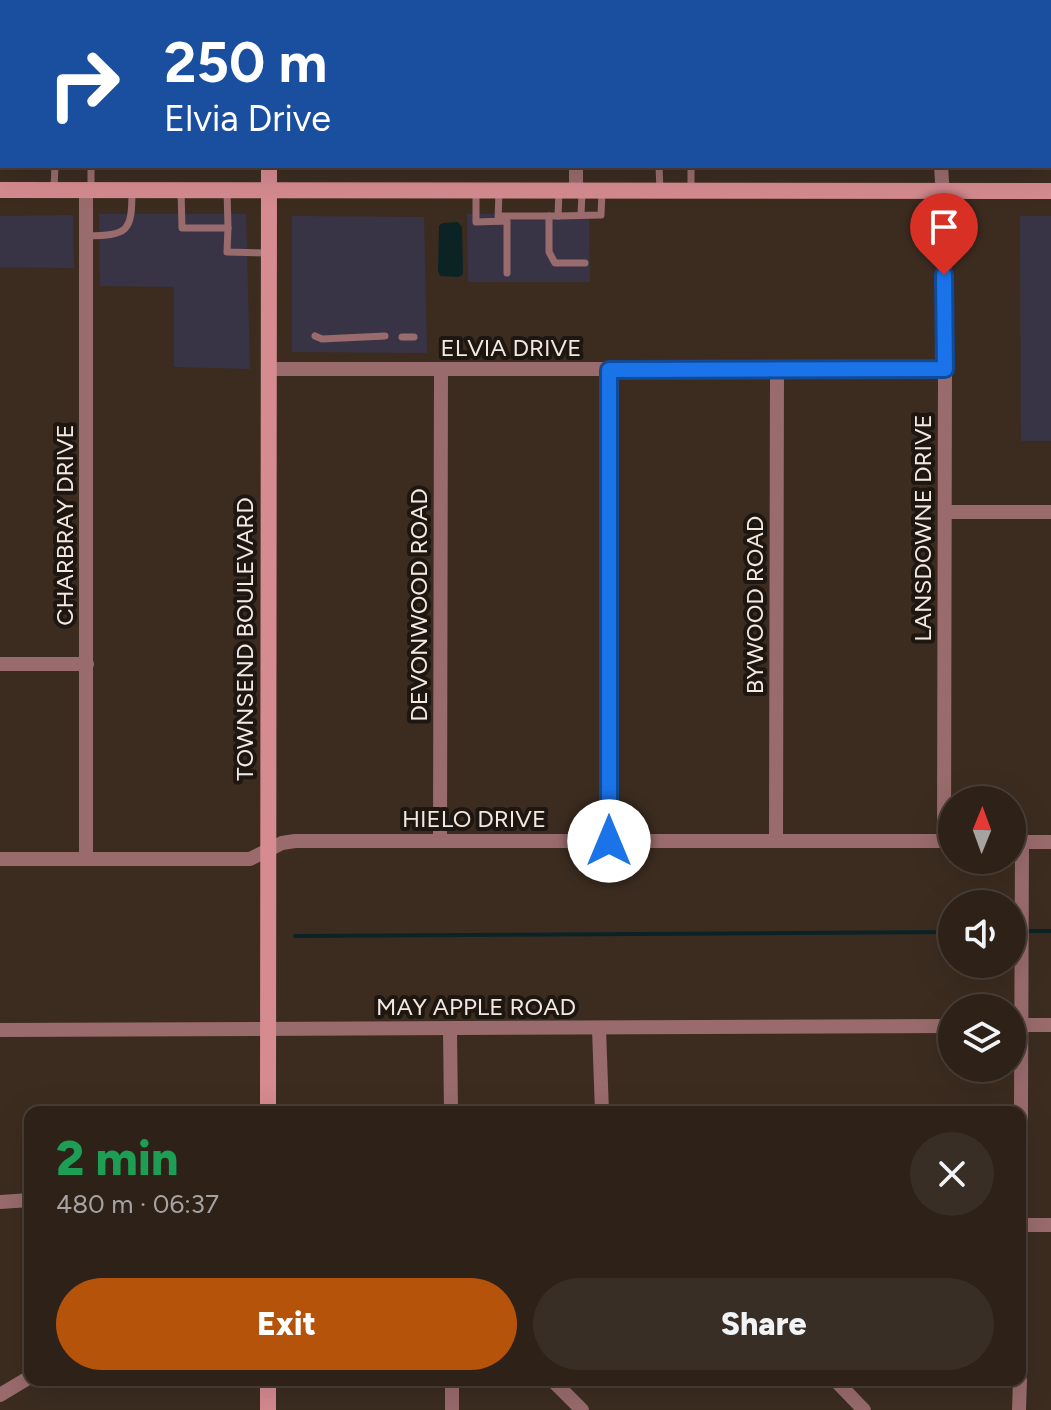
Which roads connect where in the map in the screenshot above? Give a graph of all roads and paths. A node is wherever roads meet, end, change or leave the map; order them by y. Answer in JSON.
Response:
{"nodes":[{"id":1,"x":55,"y":168,"type":"edge"},
{"id":2,"x":91,"y":168,"type":"edge"},
{"id":3,"x":269,"y":168,"type":"edge"},
{"id":4,"x":576,"y":168,"type":"edge"},
{"id":5,"x":659,"y":168,"type":"edge"},
{"id":6,"x":691,"y":168,"type":"edge"},
{"id":7,"x":941,"y":168,"type":"edge"},
{"id":8,"x":0,"y":190,"type":"edge"},
{"id":9,"x":54,"y":190,"type":"junction"},
{"id":10,"x":88,"y":190,"type":"junction"},
{"id":11,"x":132,"y":190,"type":"junction"},
{"id":12,"x":181,"y":190,"type":"junction"},
{"id":13,"x":227,"y":190,"type":"junction"},
{"id":14,"x":269,"y":190,"type":"junction"},
{"id":15,"x":476,"y":191,"type":"junction"},
{"id":16,"x":499,"y":191,"type":"junction"},
{"id":17,"x":572,"y":191,"type":"junction"},
{"id":18,"x":602,"y":191,"type":"junction"},
{"id":19,"x":660,"y":191,"type":"junction"},
{"id":20,"x":691,"y":191,"type":"junction"},
{"id":21,"x":942,"y":191,"type":"junction"},
{"id":22,"x":1051,"y":191,"type":"edge"},
{"id":23,"x":581,"y":215,"type":"junction"},
{"id":24,"x":553,"y":216,"type":"junction"},
{"id":25,"x":498,"y":219,"type":"junction"},
{"id":26,"x":228,"y":228,"type":"junction"},
{"id":27,"x":86,"y":236,"type":"junction"},
{"id":28,"x":269,"y":253,"type":"junction"},
{"id":29,"x":585,"y":263,"type":"dead end"},
{"id":30,"x":507,"y":273,"type":"dead end"},
{"id":31,"x":315,"y":336,"type":"dead end"},
{"id":32,"x":385,"y":336,"type":"dead end"},
{"id":33,"x":402,"y":337,"type":"dead end"},
{"id":34,"x":414,"y":337,"type":"dead end"},
{"id":35,"x":269,"y":369,"type":"junction"},
{"id":36,"x":777,"y":369,"type":"junction"},
{"id":37,"x":945,"y":369,"type":"junction"},
{"id":38,"x":441,"y":370,"type":"junction"},
{"id":39,"x":609,"y":370,"type":"junction"},
{"id":40,"x":945,"y":512,"type":"junction"},
{"id":41,"x":1051,"y":512,"type":"edge"},
{"id":42,"x":0,"y":664,"type":"edge"},
{"id":43,"x":87,"y":664,"type":"junction"},
{"id":44,"x":947,"y":786,"type":"edge"},
{"id":45,"x":440,"y":841,"type":"junction"},
{"id":46,"x":609,"y":841,"type":"junction"},
{"id":47,"x":776,"y":841,"type":"junction"},
{"id":48,"x":938,"y":841,"type":"edge"},
{"id":49,"x":1026,"y":842,"type":"edge"},
{"id":50,"x":1051,"y":842,"type":"edge"},
{"id":51,"x":269,"y":848,"type":"junction"},
{"id":52,"x":0,"y":859,"type":"edge"},
{"id":53,"x":86,"y":859,"type":"junction"},
{"id":54,"x":1017,"y":874,"type":"edge"},
{"id":55,"x":1018,"y":994,"type":"edge"},
{"id":56,"x":1026,"y":1025,"type":"edge"},
{"id":57,"x":1051,"y":1025,"type":"edge"},
{"id":58,"x":938,"y":1026,"type":"edge"},
{"id":59,"x":599,"y":1029,"type":"junction"},
{"id":60,"x":0,"y":1030,"type":"edge"},
{"id":61,"x":269,"y":1030,"type":"junction"},
{"id":62,"x":450,"y":1030,"type":"junction"},
{"id":63,"x":1019,"y":1082,"type":"edge"},
{"id":64,"x":268,"y":1106,"type":"edge"},
{"id":65,"x":451,"y":1106,"type":"edge"},
{"id":66,"x":602,"y":1106,"type":"edge"},
{"id":67,"x":1020,"y":1106,"type":"edge"},
{"id":68,"x":24,"y":1200,"type":"edge"},
{"id":69,"x":0,"y":1202,"type":"edge"},
{"id":70,"x":1026,"y":1225,"type":"edge"},
{"id":71,"x":1051,"y":1225,"type":"edge"},
{"id":72,"x":24,"y":1381,"type":"edge"},
{"id":73,"x":268,"y":1386,"type":"edge"},
{"id":74,"x":452,"y":1386,"type":"edge"},
{"id":75,"x":558,"y":1386,"type":"edge"},
{"id":76,"x":841,"y":1386,"type":"edge"},
{"id":77,"x":1020,"y":1386,"type":"edge"},
{"id":78,"x":0,"y":1395,"type":"edge"},
{"id":79,"x":268,"y":1410,"type":"edge"},
{"id":80,"x":452,"y":1410,"type":"edge"},
{"id":81,"x":582,"y":1410,"type":"edge"},
{"id":82,"x":864,"y":1410,"type":"edge"},
{"id":83,"x":1019,"y":1410,"type":"edge"}],
"edges":[{"from":1,"to":9,"type":"lane"},
{"from":2,"to":10,"type":"lane"},
{"from":3,"to":14,"type":"main road","name":"TOWNSEND BOULEVARD"},
{"from":4,"to":17,"type":"street"},
{"from":5,"to":19,"type":"lane"},
{"from":6,"to":20,"type":"lane"},
{"from":7,"to":21,"type":"street","name":"LANSDOWNE DRIVE"},
{"from":8,"to":9,"type":"main road"},
{"from":9,"to":10,"type":"main road"},
{"from":10,"to":11,"type":"main road"},
{"from":10,"to":27,"type":"street","name":"CHARBRAY DRIVE"},
{"from":11,"to":12,"type":"main road"},
{"from":11,"to":27,"type":"lane"},
{"from":12,"to":13,"type":"main road"},
{"from":12,"to":26,"type":"lane"},
{"from":13,"to":14,"type":"main road"},
{"from":13,"to":26,"type":"lane"},
{"from":14,"to":15,"type":"main road"},
{"from":14,"to":28,"type":"main road","name":"TOWNSEND BOULEVARD"},
{"from":15,"to":16,"type":"main road"},
{"from":15,"to":25,"type":"lane"},
{"from":16,"to":17,"type":"main road"},
{"from":16,"to":25,"type":"lane"},
{"from":17,"to":18,"type":"main road"},
{"from":17,"to":23,"type":"lane"},
{"from":17,"to":24,"type":"lane"},
{"from":18,"to":19,"type":"main road"},
{"from":18,"to":23,"type":"lane"},
{"from":19,"to":20,"type":"main road"},
{"from":20,"to":21,"type":"main road"},
{"from":21,"to":22,"type":"main road"},
{"from":21,"to":37,"type":"street","name":"LANSDOWNE DRIVE"},
{"from":23,"to":24,"type":"lane"},
{"from":24,"to":25,"type":"lane"},
{"from":24,"to":29,"type":"lane"},
{"from":25,"to":30,"type":"lane"},
{"from":26,"to":28,"type":"lane"},
{"from":27,"to":43,"type":"street","name":"CHARBRAY DRIVE"},
{"from":28,"to":35,"type":"main road","name":"TOWNSEND BOULEVARD"},
{"from":31,"to":32,"type":"lane"},
{"from":33,"to":34,"type":"lane"},
{"from":35,"to":38,"type":"street","name":"ELVIA DRIVE"},
{"from":35,"to":51,"type":"main road","name":"TOWNSEND BOULEVARD"},
{"from":36,"to":37,"type":"street","name":"ELVIA DRIVE"},
{"from":36,"to":39,"type":"street","name":"ELVIA DRIVE"},
{"from":36,"to":47,"type":"street","name":"BYWOOD ROAD"},
{"from":37,"to":40,"type":"street","name":"LANSDOWNE DRIVE"},
{"from":38,"to":39,"type":"street","name":"ELVIA DRIVE"},
{"from":38,"to":45,"type":"street","name":"DEVONWOOD ROAD"},
{"from":39,"to":46,"type":"street"},
{"from":40,"to":41,"type":"street"},
{"from":40,"to":44,"type":"street","name":"LANSDOWNE DRIVE"},
{"from":42,"to":43,"type":"street"},
{"from":43,"to":53,"type":"street","name":"CHARBRAY DRIVE"},
{"from":45,"to":46,"type":"street","name":"HIELO DRIVE"},
{"from":45,"to":51,"type":"street","name":"HIELO DRIVE"},
{"from":46,"to":47,"type":"street","name":"HIELO DRIVE"},
{"from":47,"to":48,"type":"street","name":"HIELO DRIVE"},
{"from":49,"to":50,"type":"street"},
{"from":51,"to":53,"type":"street","name":"HIELO DRIVE"},
{"from":51,"to":61,"type":"main road","name":"TOWNSEND BOULEVARD"},
{"from":52,"to":53,"type":"street","name":"HIELO DRIVE"},
{"from":54,"to":55,"type":"street"},
{"from":56,"to":57,"type":"street"},
{"from":58,"to":59,"type":"street","name":"MAY APPLE ROAD"},
{"from":59,"to":62,"type":"street","name":"MAY APPLE ROAD"},
{"from":59,"to":66,"type":"street"},
{"from":60,"to":61,"type":"street","name":"MAY APPLE ROAD"},
{"from":61,"to":62,"type":"street","name":"MAY APPLE ROAD"},
{"from":61,"to":64,"type":"main road","name":"TOWNSEND BOULEVARD"},
{"from":62,"to":65,"type":"street"},
{"from":63,"to":67,"type":"street"},
{"from":68,"to":69,"type":"street"},
{"from":70,"to":71,"type":"street"},
{"from":72,"to":78,"type":"street"},
{"from":73,"to":79,"type":"main road"},
{"from":74,"to":80,"type":"street"},
{"from":75,"to":81,"type":"street"},
{"from":76,"to":82,"type":"street"},
{"from":77,"to":83,"type":"street"}]}
